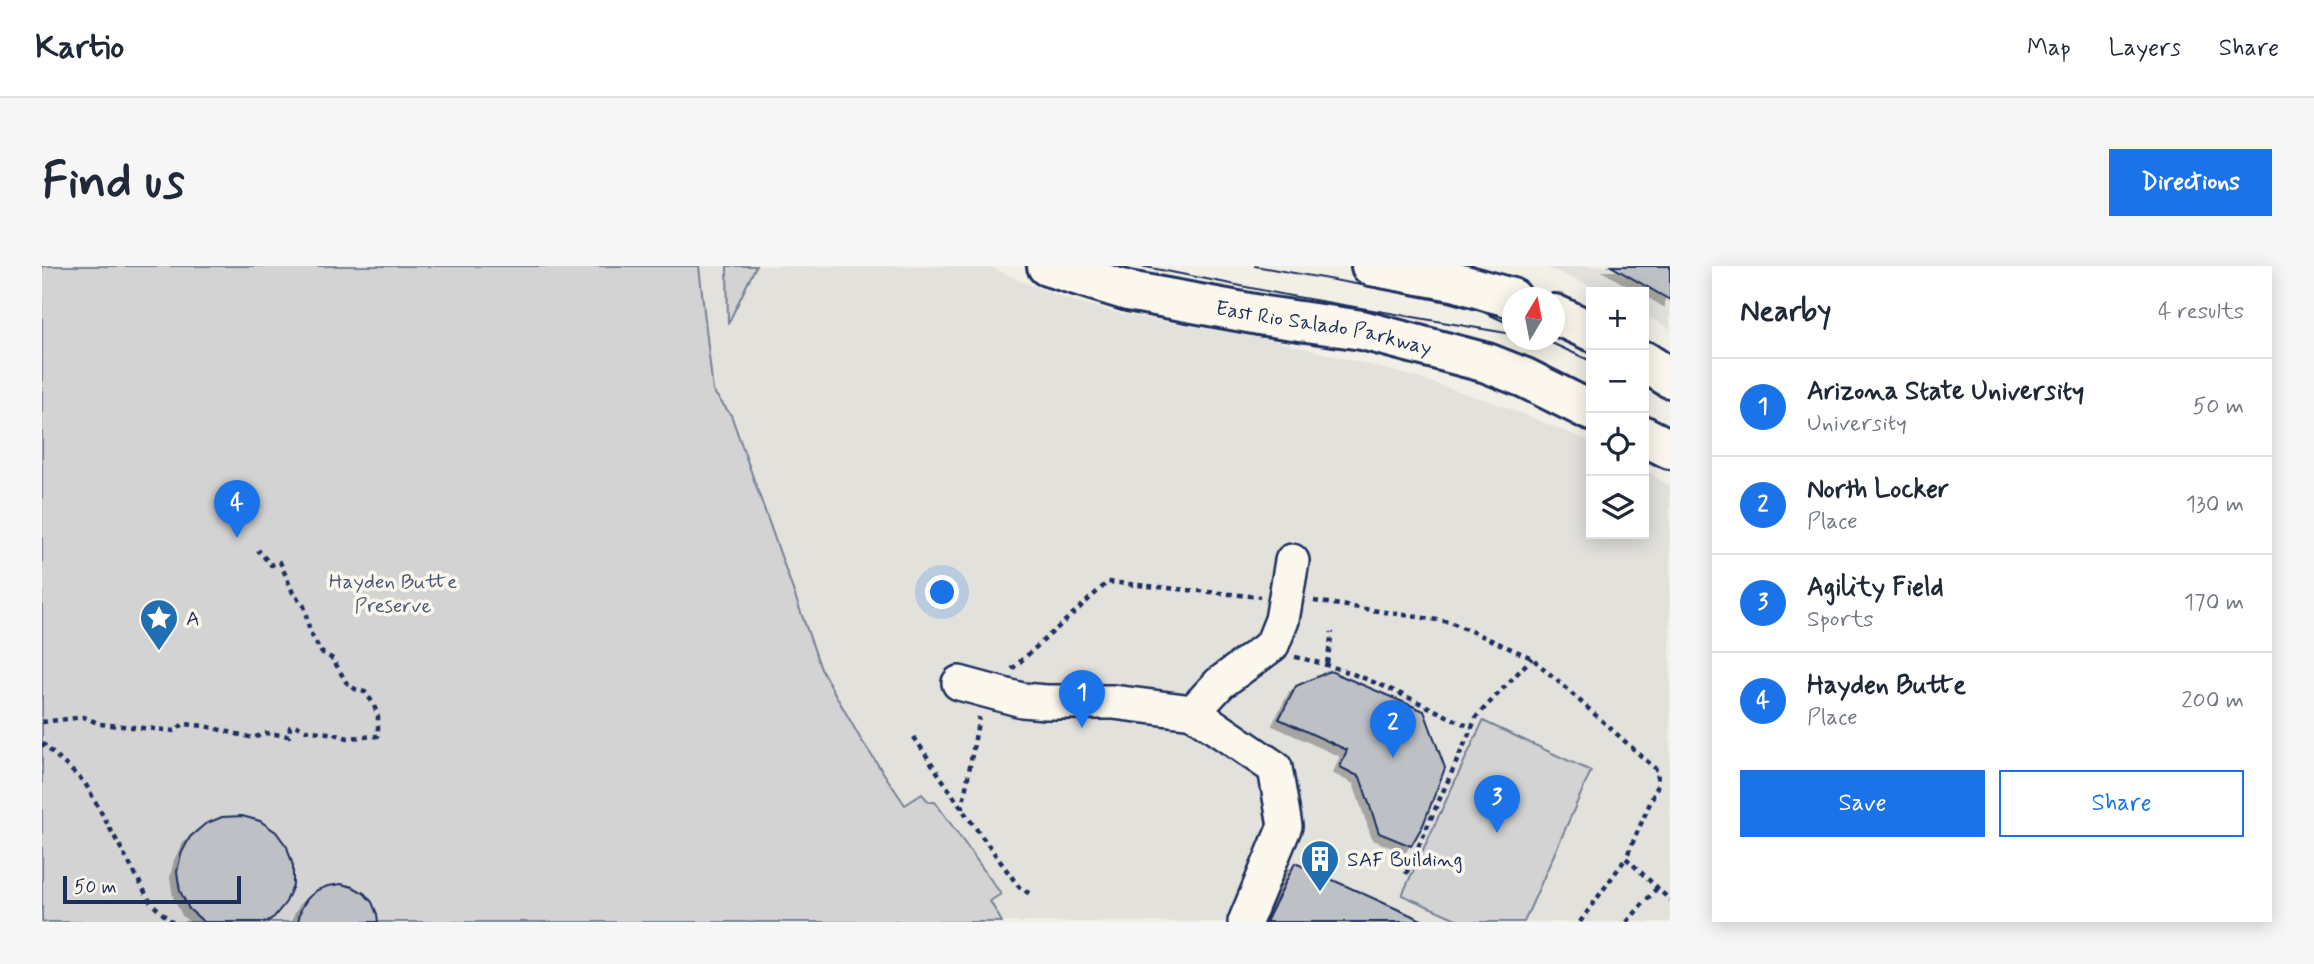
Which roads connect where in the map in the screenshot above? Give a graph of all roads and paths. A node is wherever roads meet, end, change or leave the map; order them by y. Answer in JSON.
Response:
{"nodes":[{"id":1,"x":1047,"y":266,"type":"edge"},
{"id":2,"x":1371,"y":266,"type":"edge"},
{"id":3,"x":1502,"y":295,"type":"edge"},
{"id":4,"x":1565,"y":319,"type":"edge"},
{"id":5,"x":1586,"y":329,"type":"edge"},
{"id":6,"x":1649,"y":364,"type":"edge"},
{"id":7,"x":1670,"y":378,"type":"edge"},
{"id":8,"x":1586,"y":408,"type":"edge"},
{"id":9,"x":1649,"y":438,"type":"edge"},
{"id":10,"x":1670,"y":449,"type":"edge"},
{"id":11,"x":258,"y":550,"type":"dead end"},
{"id":12,"x":1292,"y":561,"type":"dead end"},
{"id":13,"x":1261,"y":597,"type":"dead end"},
{"id":14,"x":1310,"y":601,"type":"dead end"},
{"id":15,"x":1332,"y":632,"type":"dead end"},
{"id":16,"x":1265,"y":650,"type":"junction"},
{"id":17,"x":1532,"y":658,"type":"junction"},
{"id":18,"x":1327,"y":663,"type":"junction"},
{"id":19,"x":974,"y":687,"type":"junction"},
{"id":20,"x":1193,"y":712,"type":"junction"},
{"id":21,"x":42,"y":722,"type":"edge"},
{"id":22,"x":1472,"y":728,"type":"junction"},
{"id":23,"x":914,"y":737,"type":"dead end"},
{"id":24,"x":42,"y":743,"type":"edge"},
{"id":25,"x":962,"y":809,"type":"junction"},
{"id":26,"x":1626,"y":858,"type":"junction"},
{"id":27,"x":1406,"y":874,"type":"dead end"},
{"id":28,"x":1657,"y":888,"type":"junction"},
{"id":29,"x":1032,"y":895,"type":"dead end"},
{"id":30,"x":1670,"y":900,"type":"edge"},
{"id":31,"x":172,"y":922,"type":"edge"},
{"id":32,"x":1245,"y":922,"type":"edge"},
{"id":33,"x":1580,"y":922,"type":"edge"},
{"id":34,"x":1626,"y":922,"type":"edge"}],
"edges":[{"from":1,"to":8,"type":"main road","name":"East Rio Salado Parkway"},
{"from":2,"to":3,"type":"main road"},
{"from":4,"to":5,"type":"main road"},
{"from":6,"to":7,"type":"main road"},
{"from":9,"to":10,"type":"main road"},
{"from":11,"to":21,"type":"path"},
{"from":12,"to":16,"type":"lane"},
{"from":13,"to":19,"type":"path"},
{"from":14,"to":17,"type":"path"},
{"from":15,"to":18,"type":"path"},
{"from":16,"to":18,"type":"path"},
{"from":16,"to":20,"type":"lane"},
{"from":17,"to":22,"type":"path"},
{"from":17,"to":26,"type":"path"},
{"from":18,"to":22,"type":"path"},
{"from":19,"to":20,"type":"lane"},
{"from":19,"to":25,"type":"path"},
{"from":20,"to":32,"type":"lane"},
{"from":22,"to":27,"type":"path"},
{"from":23,"to":25,"type":"path"},
{"from":24,"to":31,"type":"path"},
{"from":25,"to":29,"type":"path"},
{"from":26,"to":28,"type":"path"},
{"from":26,"to":33,"type":"path"},
{"from":28,"to":30,"type":"path"},
{"from":28,"to":34,"type":"path"}]}
